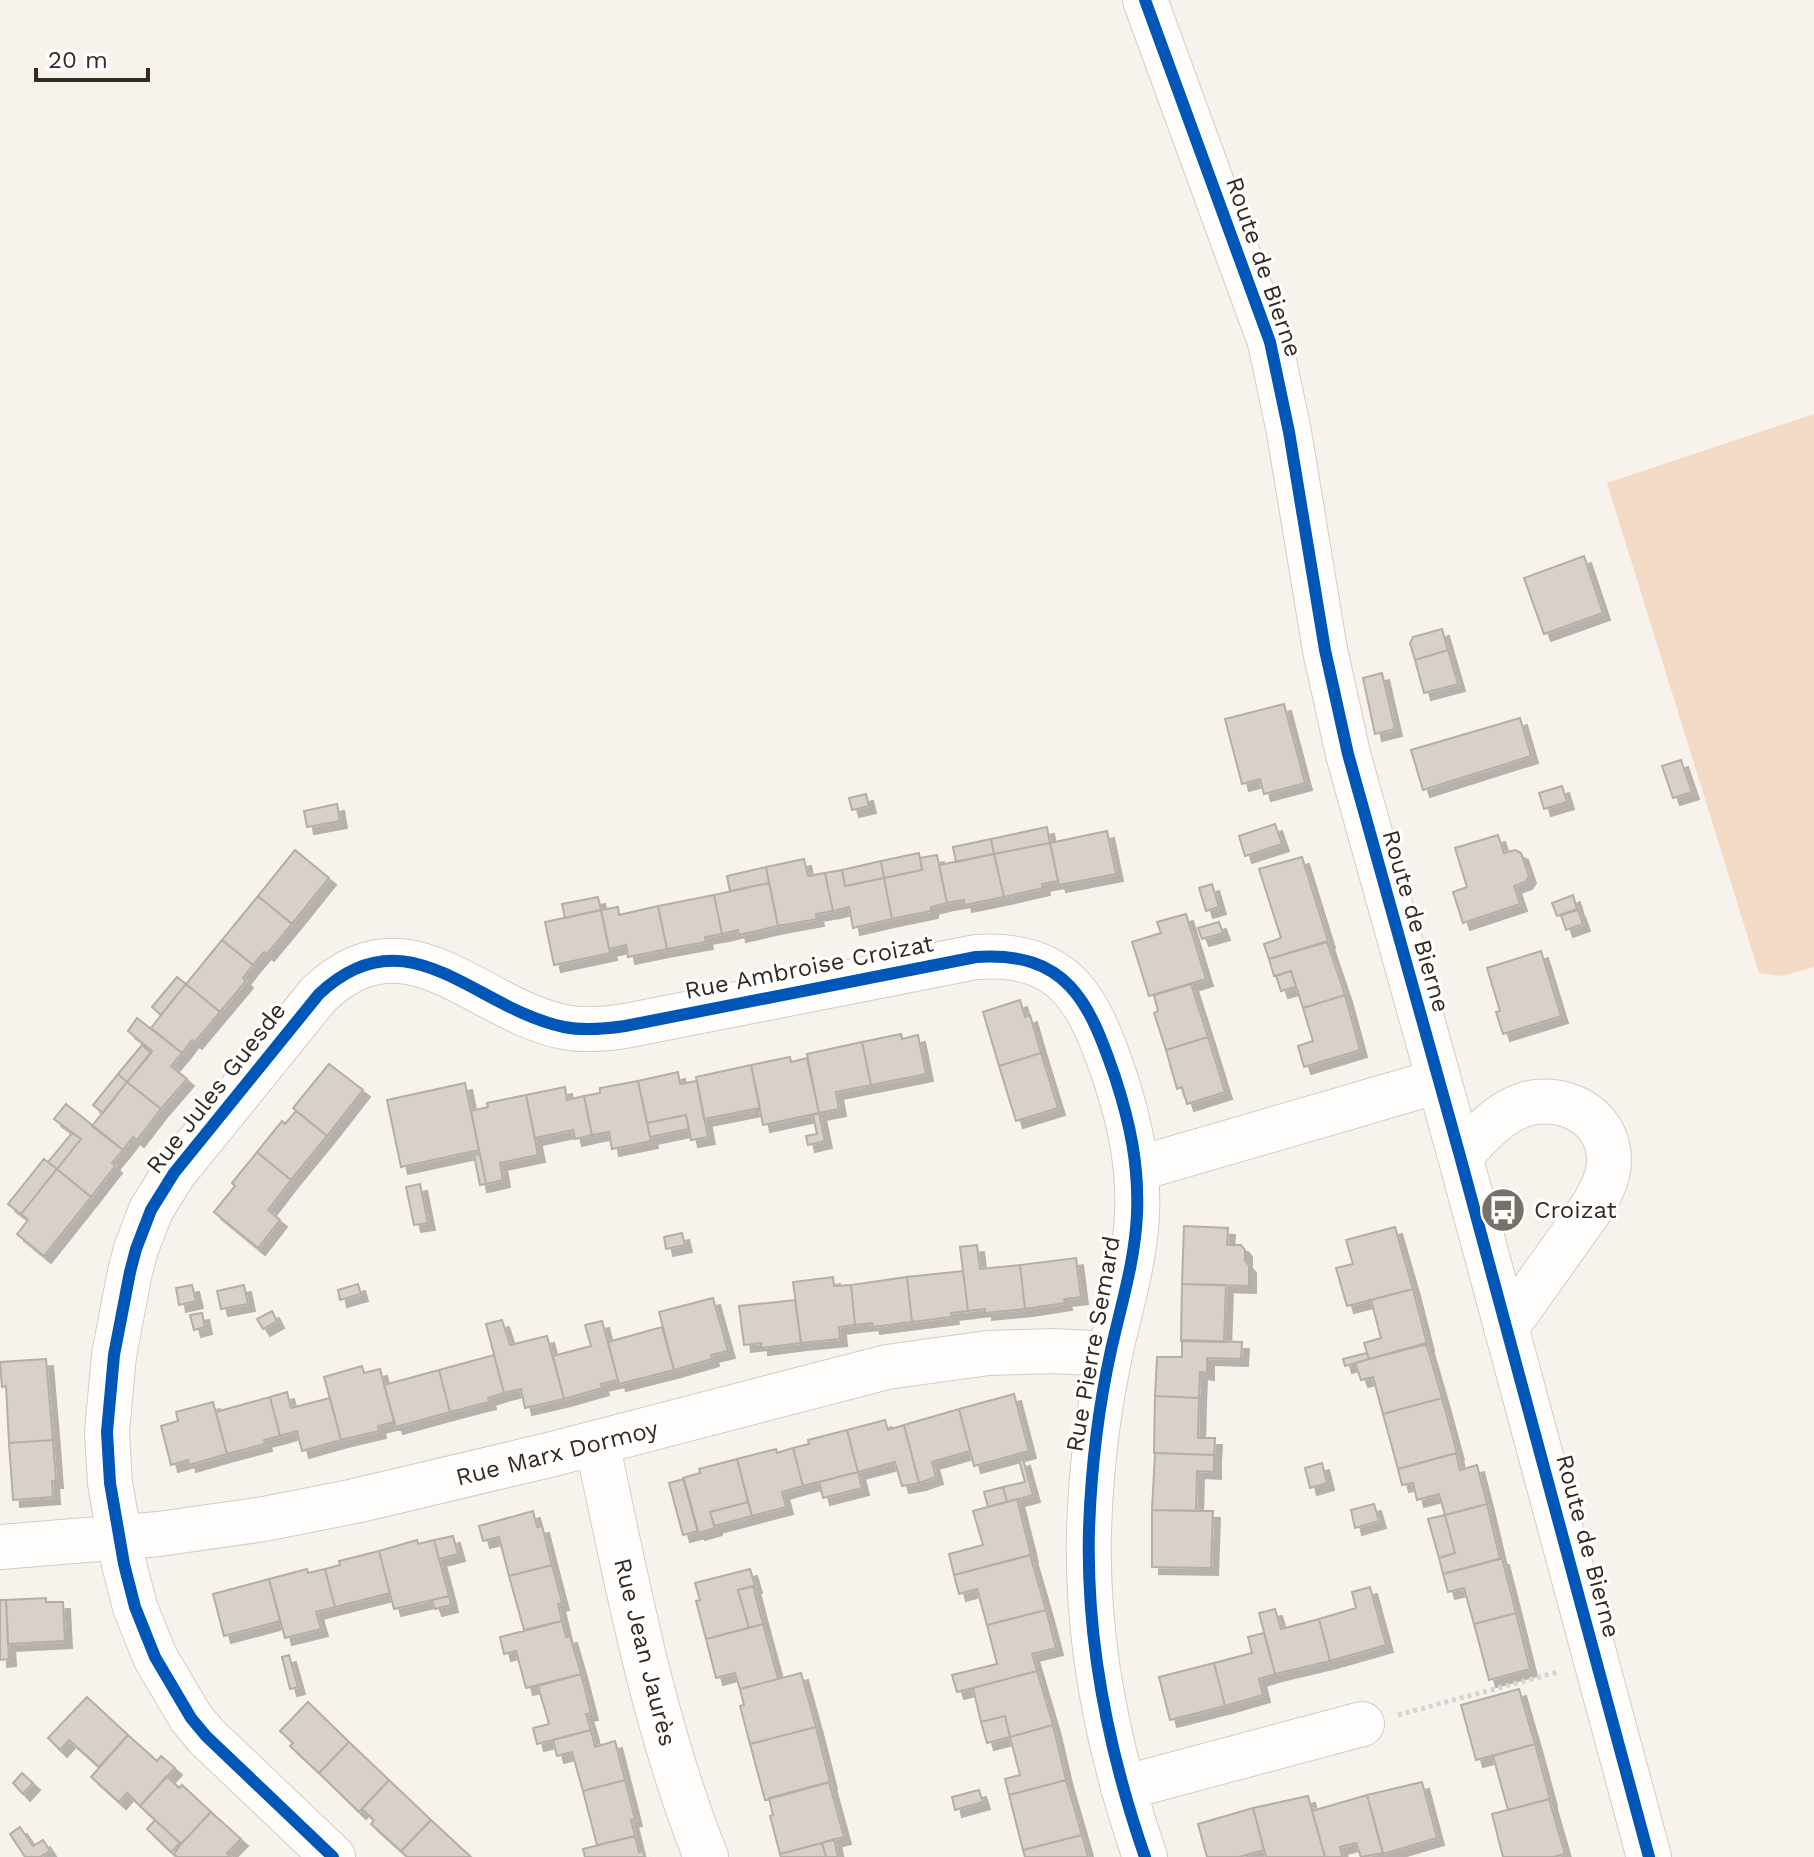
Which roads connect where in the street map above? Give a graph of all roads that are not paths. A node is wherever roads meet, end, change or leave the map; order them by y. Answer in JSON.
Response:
{"nodes":[{"id":1,"x":1145,"y":0,"type":"edge"},
{"id":2,"x":366,"y":964,"type":"joint"},
{"id":3,"x":1439,"y":1081,"type":"junction"},
{"id":4,"x":1460,"y":1156,"type":"junction"},
{"id":5,"x":1137,"y":1169,"type":"junction"},
{"id":6,"x":1506,"y":1328,"type":"junction"},
{"id":7,"x":1110,"y":1354,"type":"junction"},
{"id":8,"x":597,"y":1443,"type":"junction"},
{"id":9,"x":119,"y":1537,"type":"junction"},
{"id":10,"x":0,"y":1547,"type":"edge"},
{"id":11,"x":1362,"y":1724,"type":"road end"},
{"id":12,"x":1123,"y":1788,"type":"junction"},
{"id":13,"x":333,"y":1857,"type":"edge"},
{"id":14,"x":706,"y":1857,"type":"edge"},
{"id":15,"x":1145,"y":1857,"type":"edge"},
{"id":16,"x":1649,"y":1857,"type":"edge"}],
"edges":[{"from":1,"to":3,"type":"street","name":"Route de Bierne"},
{"from":2,"to":5,"type":"street","name":"Rue Ambroise Croizat"},
{"from":2,"to":9,"type":"street","name":"Rue Jules Guesde"},
{"from":3,"to":4,"type":"street","name":"Route de Bierne"},
{"from":3,"to":5,"type":"street"},
{"from":4,"to":6,"type":"street","name":"Route de Bierne"},
{"from":4,"to":6,"type":"street"},
{"from":5,"to":7,"type":"street","name":"Rue Pierre Semard"},
{"from":6,"to":16,"type":"street","name":"Route de Bierne"},
{"from":7,"to":8,"type":"street","name":"Rue Marx Dormoy"},
{"from":7,"to":12,"type":"street","name":"Rue Pierre Semard"},
{"from":8,"to":9,"type":"street","name":"Rue Marx Dormoy"},
{"from":8,"to":14,"type":"street","name":"Rue Jean Jaurès"},
{"from":9,"to":10,"type":"street","name":"Rue Marx Dormoy"},
{"from":9,"to":13,"type":"street","name":"Rue Jules Guesde"},
{"from":11,"to":12,"type":"street"},
{"from":12,"to":15,"type":"street","name":"Rue Pierre Semard"}]}
